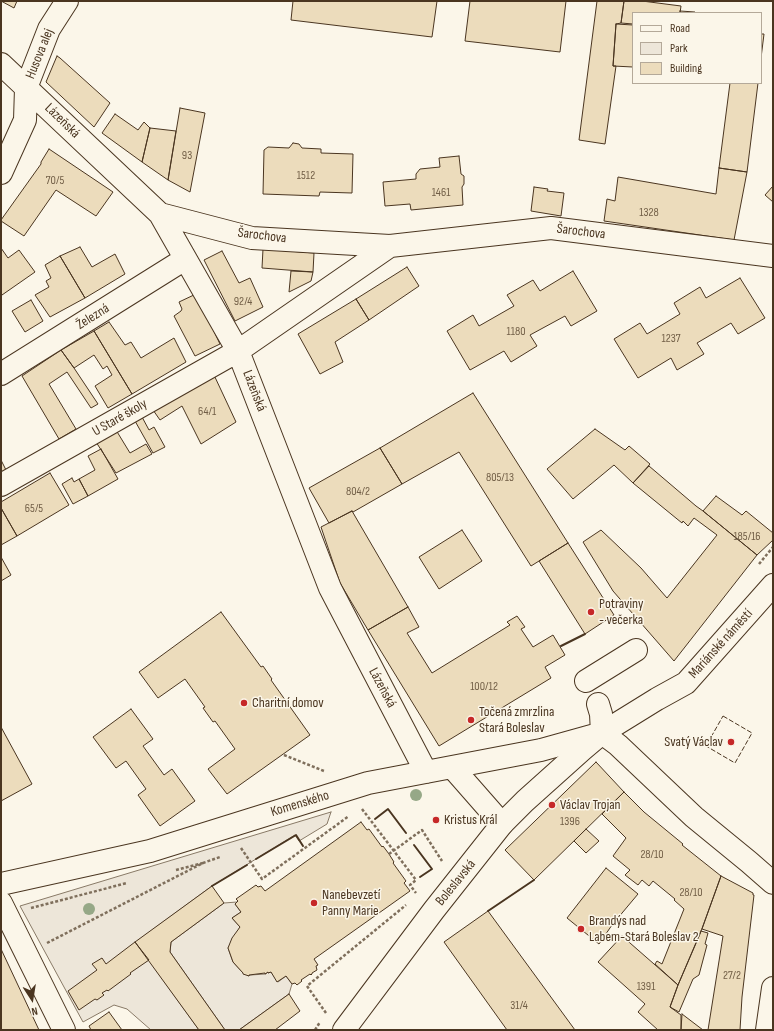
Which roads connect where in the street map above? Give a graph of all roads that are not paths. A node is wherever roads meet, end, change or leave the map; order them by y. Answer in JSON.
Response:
{"nodes":[{"id":1,"x":67,"y":1,"type":"edge"},
{"id":2,"x":1,"y":64,"type":"edge"},
{"id":3,"x":26,"y":88,"type":"junction"},
{"id":4,"x":1,"y":173,"type":"edge"},
{"id":5,"x":160,"y":214,"type":"junction"},
{"id":6,"x":390,"y":246,"type":"junction"},
{"id":7,"x":773,"y":256,"type":"edge"},
{"id":8,"x":185,"y":259,"type":"junction"},
{"id":9,"x":238,"y":351,"type":"junction"},
{"id":10,"x":1,"y":374,"type":"edge"},
{"id":11,"x":1,"y":485,"type":"edge"},
{"id":12,"x":773,"y":585,"type":"edge"},
{"id":13,"x":636,"y":650,"type":"dead end"},
{"id":14,"x":586,"y":681,"type":"dead end"},
{"id":15,"x":598,"y":704,"type":"dead end"},
{"id":16,"x":602,"y":733,"type":"junction"},
{"id":17,"x":582,"y":749,"type":"joint"},
{"id":18,"x":452,"y":767,"type":"junction"},
{"id":19,"x":426,"y":772,"type":"junction"},
{"id":20,"x":502,"y":824,"type":"junction"},
{"id":21,"x":773,"y":883,"type":"edge"},
{"id":22,"x":1,"y":884,"type":"edge"},
{"id":23,"x":1,"y":903,"type":"edge"},
{"id":24,"x":773,"y":988,"type":"edge"},
{"id":25,"x":64,"y":1030,"type":"edge"},
{"id":26,"x":344,"y":1030,"type":"edge"},
{"id":27,"x":767,"y":1030,"type":"edge"}],
"edges":[{"from":1,"to":3,"type":"street","name":"Husova alej"},
{"from":2,"to":3,"type":"street","name":"Lázeňská"},
{"from":3,"to":4,"type":"street","name":"Husova alej"},
{"from":3,"to":5,"type":"street","name":"Lázeňská"},
{"from":5,"to":6,"type":"street","name":"Šarochova"},
{"from":5,"to":8,"type":"street","name":"Lázeňská"},
{"from":6,"to":7,"type":"street","name":"Šarochova"},
{"from":6,"to":9,"type":"street","name":"Šarochova"},
{"from":8,"to":9,"type":"street","name":"Lázeňská"},
{"from":8,"to":10,"type":"street","name":"Železná"},
{"from":9,"to":11,"type":"street","name":"U Staré školy"},
{"from":9,"to":19,"type":"street","name":"Lázeňská"},
{"from":12,"to":16,"type":"street","name":"Mariánské náměstí"},
{"from":13,"to":14,"type":"street"},
{"from":15,"to":16,"type":"street"},
{"from":16,"to":17,"type":"street","name":"Mariánské náměstí"},
{"from":16,"to":18,"type":"street","name":"Komenského"},
{"from":16,"to":21,"type":"street"},
{"from":17,"to":20,"type":"street","name":"Boleslavská"},
{"from":18,"to":19,"type":"street","name":"Komenského"},
{"from":18,"to":20,"type":"street"},
{"from":19,"to":22,"type":"street","name":"Komenského"},
{"from":20,"to":26,"type":"street","name":"Boleslavská"},
{"from":23,"to":25,"type":"street"},
{"from":24,"to":27,"type":"street"}]}
